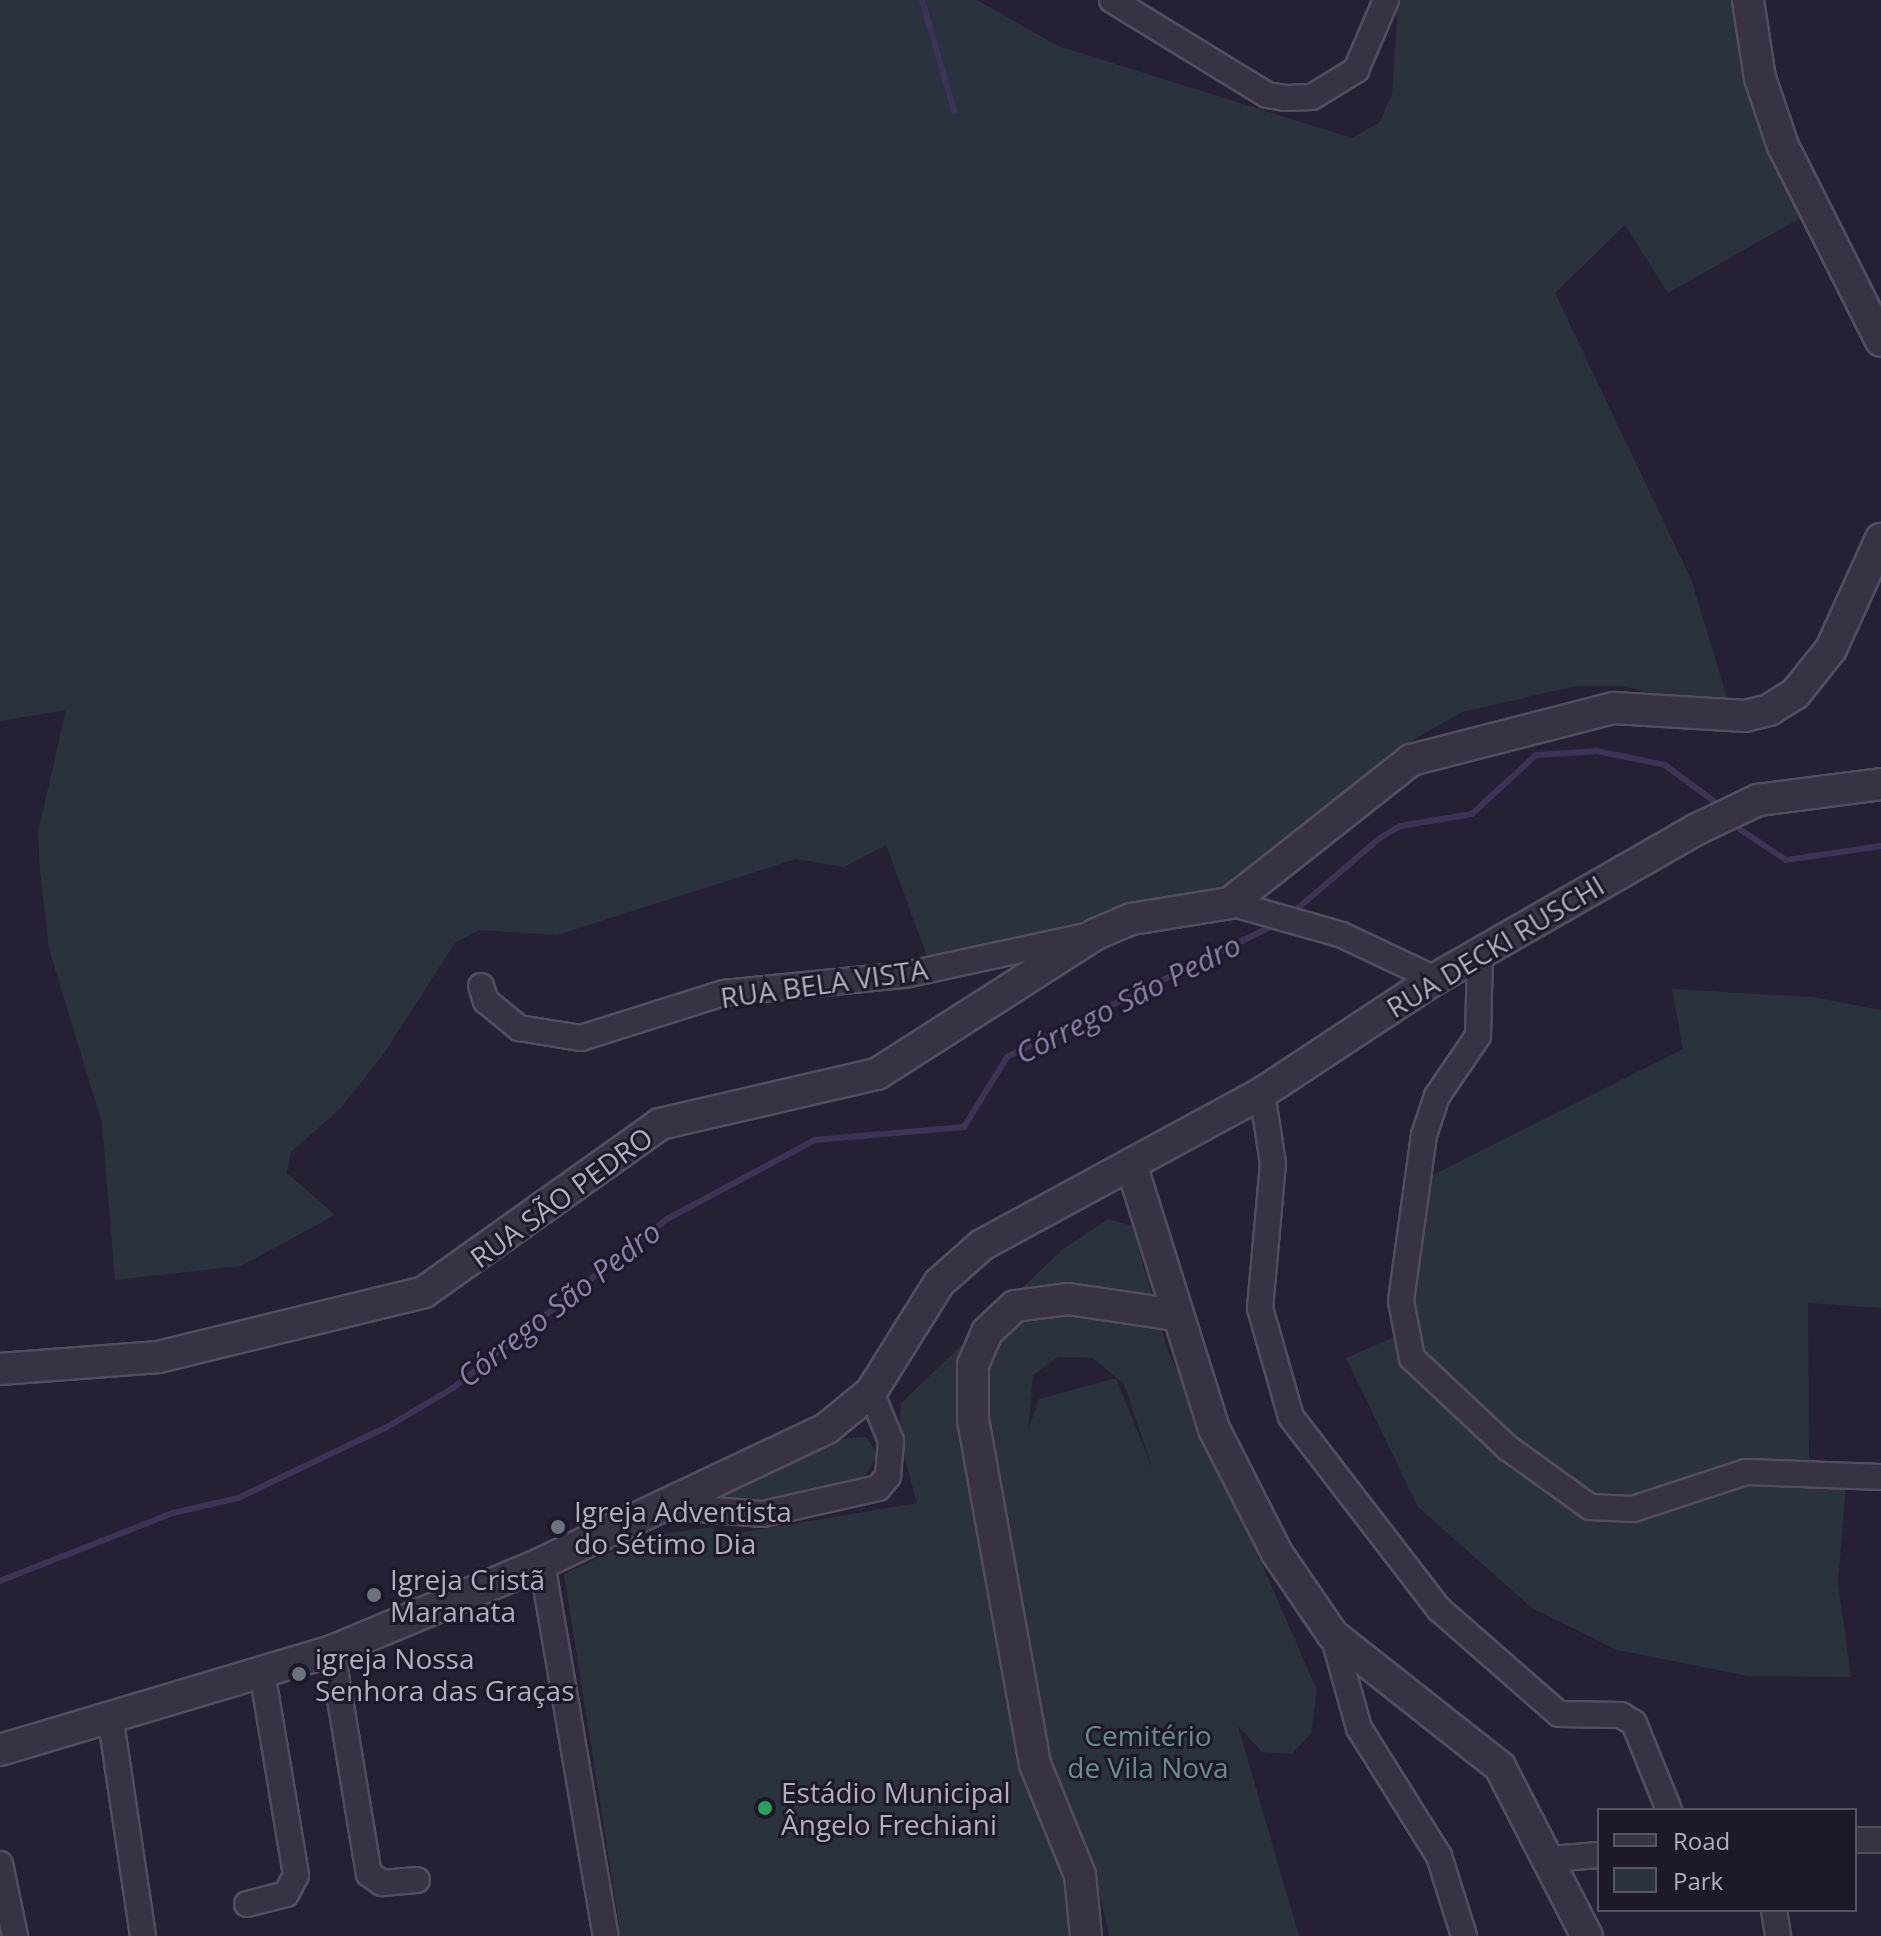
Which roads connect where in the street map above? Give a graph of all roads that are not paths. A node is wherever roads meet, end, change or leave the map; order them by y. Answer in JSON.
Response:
{"nodes":[{"id":1,"x":1112,"y":0,"type":"edge"},
{"id":2,"x":1386,"y":0,"type":"edge"},
{"id":3,"x":1748,"y":0,"type":"edge"},
{"id":4,"x":1881,"y":341,"type":"edge"},
{"id":5,"x":1881,"y":539,"type":"edge"},
{"id":6,"x":1881,"y":784,"type":"edge"},
{"id":7,"x":1230,"y":903,"type":"junction"},
{"id":8,"x":1096,"y":934,"type":"junction"},
{"id":9,"x":1480,"y":955,"type":"junction"},
{"id":10,"x":1435,"y":979,"type":"junction"},
{"id":11,"x":481,"y":986,"type":"dead end"},
{"id":12,"x":1262,"y":1093,"type":"junction"},
{"id":13,"x":1131,"y":1164,"type":"junction"},
{"id":14,"x":1176,"y":1315,"type":"junction"},
{"id":15,"x":0,"y":1369,"type":"edge"},
{"id":16,"x":871,"y":1392,"type":"junction"},
{"id":17,"x":1881,"y":1477,"type":"edge"},
{"id":18,"x":663,"y":1506,"type":"junction"},
{"id":19,"x":542,"y":1563,"type":"junction"},
{"id":20,"x":1333,"y":1635,"type":"junction"},
{"id":21,"x":332,"y":1651,"type":"junction"},
{"id":22,"x":262,"y":1671,"type":"junction"},
{"id":23,"x":110,"y":1715,"type":"junction"},
{"id":24,"x":0,"y":1750,"type":"edge"},
{"id":25,"x":1668,"y":1808,"type":"edge"},
{"id":26,"x":1857,"y":1840,"type":"edge"},
{"id":27,"x":1881,"y":1840,"type":"edge"},
{"id":28,"x":1597,"y":1855,"type":"edge"},
{"id":29,"x":1551,"y":1859,"type":"junction"},
{"id":30,"x":0,"y":1864,"type":"edge"},
{"id":31,"x":417,"y":1880,"type":"dead end"},
{"id":32,"x":247,"y":1904,"type":"dead end"},
{"id":33,"x":1774,"y":1912,"type":"edge"},
{"id":34,"x":15,"y":1936,"type":"edge"},
{"id":35,"x":143,"y":1936,"type":"edge"},
{"id":36,"x":606,"y":1936,"type":"edge"},
{"id":37,"x":1086,"y":1936,"type":"edge"},
{"id":38,"x":1464,"y":1936,"type":"edge"},
{"id":39,"x":1587,"y":1936,"type":"edge"},
{"id":40,"x":1778,"y":1936,"type":"edge"}],
"edges":[{"from":1,"to":2,"type":"street"},
{"from":3,"to":4,"type":"street"},
{"from":5,"to":7,"type":"street"},
{"from":6,"to":9,"type":"street","name":"RUA DECKI RUSCHI"},
{"from":7,"to":8,"type":"street","name":"RUA SÃO PEDRO"},
{"from":7,"to":10,"type":"street"},
{"from":8,"to":11,"type":"street","name":"RUA BELA VISTA"},
{"from":8,"to":15,"type":"street","name":"RUA SÃO PEDRO"},
{"from":9,"to":10,"type":"street","name":"RUA DECKI RUSCHI"},
{"from":9,"to":17,"type":"street"},
{"from":10,"to":12,"type":"street","name":"RUA DECKI RUSCHI"},
{"from":12,"to":13,"type":"street","name":"RUA DECKI RUSCHI"},
{"from":12,"to":25,"type":"street"},
{"from":13,"to":14,"type":"street"},
{"from":13,"to":16,"type":"street","name":"RUA DECKI RUSCHI"},
{"from":14,"to":20,"type":"street"},
{"from":14,"to":37,"type":"street"},
{"from":16,"to":18,"type":"street","name":"RUA DECKI RUSCHI"},
{"from":16,"to":18,"type":"street"},
{"from":18,"to":19,"type":"street","name":"RUA DECKI RUSCHI"},
{"from":19,"to":21,"type":"street","name":"RUA DECKI RUSCHI"},
{"from":19,"to":36,"type":"street"},
{"from":20,"to":29,"type":"street"},
{"from":20,"to":38,"type":"street"},
{"from":21,"to":22,"type":"street","name":"RUA DECKI RUSCHI"},
{"from":21,"to":31,"type":"street"},
{"from":22,"to":23,"type":"street","name":"RUA DECKI RUSCHI"},
{"from":22,"to":32,"type":"street"},
{"from":23,"to":24,"type":"street","name":"RUA DECKI RUSCHI"},
{"from":23,"to":35,"type":"street"},
{"from":26,"to":27,"type":"street"},
{"from":28,"to":29,"type":"street"},
{"from":29,"to":39,"type":"street"},
{"from":30,"to":34,"type":"street"},
{"from":33,"to":40,"type":"street"}]}
